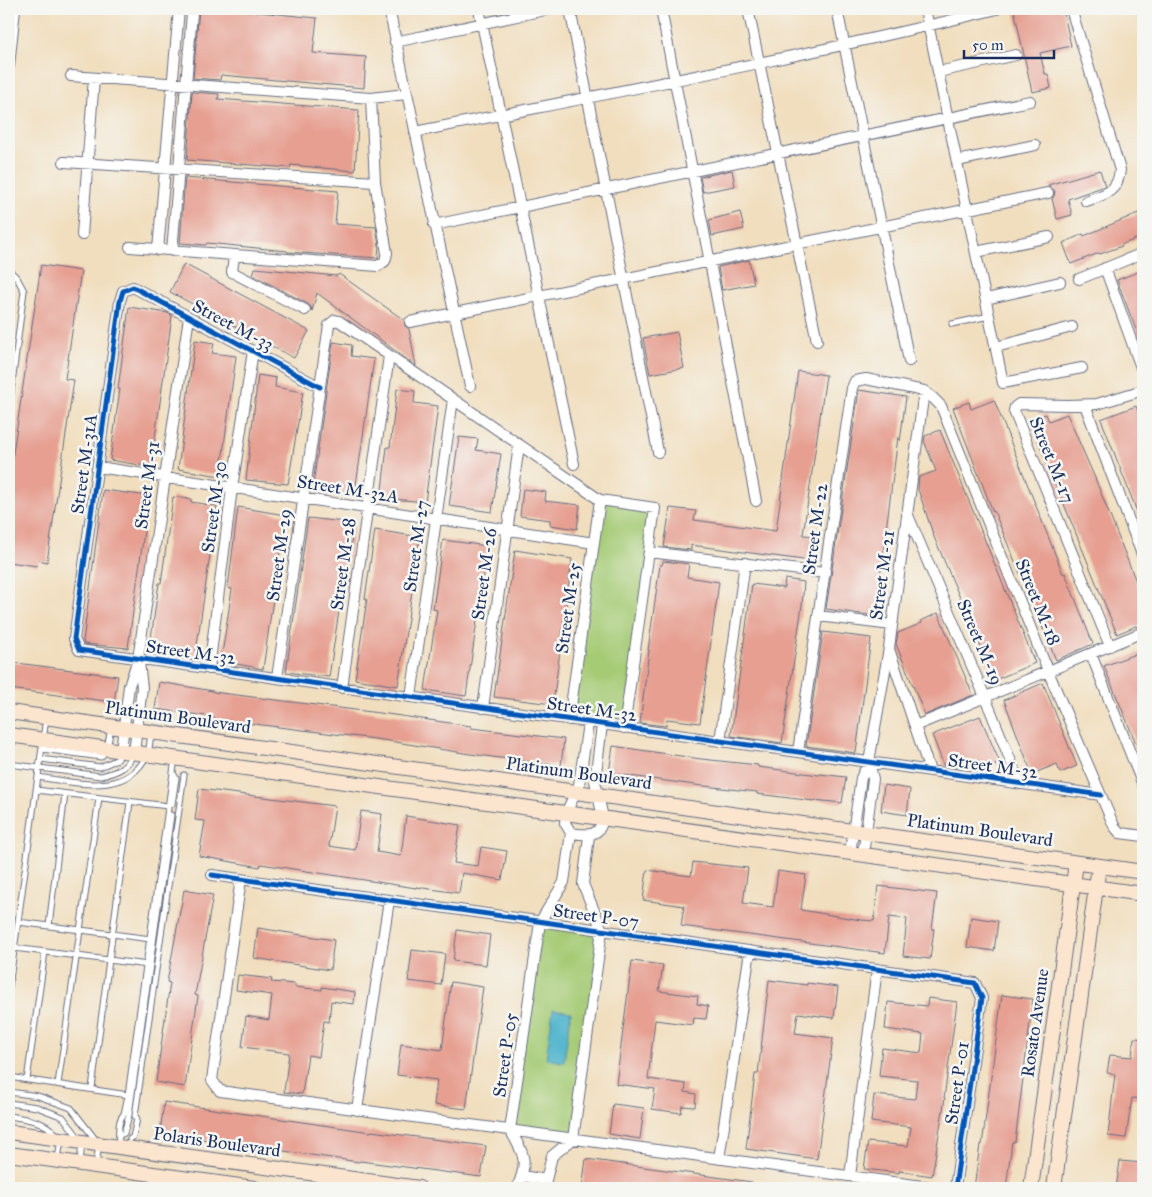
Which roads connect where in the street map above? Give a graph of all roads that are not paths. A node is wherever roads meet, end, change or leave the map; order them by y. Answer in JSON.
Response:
{"nodes":[{"id":1,"x":15,"y":9,"type":"edge"},
{"id":2,"x":179,"y":9,"type":"edge"},
{"id":3,"x":190,"y":9,"type":"edge"},
{"id":4,"x":388,"y":9,"type":"edge"},
{"id":5,"x":479,"y":9,"type":"edge"},
{"id":6,"x":550,"y":9,"type":"edge"},
{"id":7,"x":570,"y":9,"type":"edge"},
{"id":8,"x":660,"y":9,"type":"edge"},
{"id":9,"x":748,"y":9,"type":"edge"},
{"id":10,"x":837,"y":9,"type":"edge"},
{"id":11,"x":926,"y":9,"type":"edge"},
{"id":12,"x":997,"y":9,"type":"edge"},
{"id":13,"x":1072,"y":9,"type":"edge"},
{"id":14,"x":481,"y":24,"type":"junction"},
{"id":15,"x":929,"y":26,"type":"junction"},
{"id":16,"x":396,"y":42,"type":"junction"},
{"id":17,"x":844,"y":44,"type":"junction"},
{"id":18,"x":1016,"y":55,"type":"dead end"},
{"id":19,"x":760,"y":62,"type":"junction"},
{"id":20,"x":9,"y":66,"type":"edge"},
{"id":21,"x":938,"y":72,"type":"junction"},
{"id":22,"x":71,"y":76,"type":"dead end"},
{"id":23,"x":94,"y":78,"type":"junction"},
{"id":24,"x":675,"y":80,"type":"junction"},
{"id":25,"x":172,"y":84,"type":"junction"},
{"id":26,"x":186,"y":85,"type":"junction"},
{"id":27,"x":406,"y":94,"type":"junction"},
{"id":28,"x":588,"y":97,"type":"junction"},
{"id":29,"x":371,"y":98,"type":"junction"},
{"id":30,"x":1030,"y":101,"type":"dead end"},
{"id":31,"x":501,"y":115,"type":"junction"},
{"id":32,"x":948,"y":118,"type":"junction"},
{"id":33,"x":415,"y":132,"type":"junction"},
{"id":34,"x":862,"y":136,"type":"junction"},
{"id":35,"x":1035,"y":145,"type":"dead end"},
{"id":36,"x":778,"y":153,"type":"junction"},
{"id":37,"x":957,"y":161,"type":"junction"},
{"id":38,"x":64,"y":162,"type":"dead end"},
{"id":39,"x":87,"y":164,"type":"junction"},
{"id":40,"x":165,"y":169,"type":"junction"},
{"id":41,"x":178,"y":170,"type":"junction"},
{"id":42,"x":692,"y":171,"type":"junction"},
{"id":43,"x":375,"y":182,"type":"junction"},
{"id":44,"x":606,"y":189,"type":"junction"},
{"id":45,"x":1048,"y":193,"type":"dead end"},
{"id":46,"x":1086,"y":201,"type":"dead end"},
{"id":47,"x":520,"y":207,"type":"junction"},
{"id":48,"x":967,"y":209,"type":"junction"},
{"id":49,"x":434,"y":225,"type":"junction"},
{"id":50,"x":881,"y":227,"type":"junction"},
{"id":51,"x":82,"y":235,"type":"dead end"},
{"id":52,"x":1049,"y":237,"type":"dead end"},
{"id":53,"x":797,"y":244,"type":"junction"},
{"id":54,"x":130,"y":247,"type":"dead end"},
{"id":55,"x":158,"y":250,"type":"junction"},
{"id":56,"x":172,"y":251,"type":"junction"},
{"id":57,"x":976,"y":252,"type":"junction"},
{"id":58,"x":1143,"y":253,"type":"edge"},
{"id":59,"x":234,"y":256,"type":"junction"},
{"id":60,"x":710,"y":262,"type":"junction"},
{"id":61,"x":1105,"y":268,"type":"junction"},
{"id":62,"x":9,"y":270,"type":"edge"},
{"id":63,"x":624,"y":279,"type":"junction"},
{"id":64,"x":1079,"y":279,"type":"dead end"},
{"id":65,"x":1060,"y":282,"type":"dead end"},
{"id":66,"x":133,"y":287,"type":"joint"},
{"id":67,"x":539,"y":296,"type":"junction"},
{"id":68,"x":986,"y":299,"type":"junction"},
{"id":69,"x":305,"y":310,"type":"dead end"},
{"id":70,"x":453,"y":314,"type":"junction"},
{"id":71,"x":989,"y":316,"type":"junction"},
{"id":72,"x":189,"y":317,"type":"junction"},
{"id":73,"x":410,"y":322,"type":"dead end"},
{"id":74,"x":952,"y":324,"type":"dead end"},
{"id":75,"x":1072,"y":328,"type":"dead end"},
{"id":76,"x":818,"y":341,"type":"dead end"},
{"id":77,"x":996,"y":347,"type":"junction"},
{"id":78,"x":253,"y":351,"type":"junction"},
{"id":79,"x":389,"y":356,"type":"junction"},
{"id":80,"x":909,"y":361,"type":"dead end"},
{"id":81,"x":1082,"y":368,"type":"dead end"},
{"id":82,"x":1143,"y":373,"type":"edge"},
{"id":83,"x":470,"y":386,"type":"dead end"},
{"id":84,"x":320,"y":387,"type":"junction"},
{"id":85,"x":1143,"y":390,"type":"edge"},
{"id":86,"x":924,"y":391,"type":"junction"},
{"id":87,"x":453,"y":399,"type":"junction"},
{"id":88,"x":1085,"y":405,"type":"junction"},
{"id":89,"x":9,"y":407,"type":"edge"},
{"id":90,"x":518,"y":444,"type":"junction"},
{"id":91,"x":658,"y":452,"type":"dead end"},
{"id":92,"x":574,"y":464,"type":"dead end"},
{"id":93,"x":98,"y":467,"type":"junction"},
{"id":94,"x":165,"y":477,"type":"junction"},
{"id":95,"x":232,"y":488,"type":"junction"},
{"id":96,"x":304,"y":499,"type":"junction"},
{"id":97,"x":600,"y":500,"type":"junction"},
{"id":98,"x":756,"y":501,"type":"dead end"},
{"id":99,"x":368,"y":508,"type":"junction"},
{"id":100,"x":907,"y":513,"type":"junction"},
{"id":101,"x":436,"y":519,"type":"junction"},
{"id":102,"x":507,"y":530,"type":"junction"},
{"id":103,"x":594,"y":543,"type":"junction"},
{"id":104,"x":649,"y":552,"type":"junction"},
{"id":105,"x":1143,"y":557,"type":"edge"},
{"id":106,"x":745,"y":563,"type":"junction"},
{"id":107,"x":825,"y":573,"type":"junction"},
{"id":108,"x":818,"y":616,"type":"junction"},
{"id":109,"x":892,"y":625,"type":"junction"},
{"id":110,"x":1143,"y":632,"type":"edge"},
{"id":111,"x":1110,"y":646,"type":"junction"},
{"id":112,"x":889,"y":648,"type":"junction"},
{"id":113,"x":79,"y":650,"type":"joint"},
{"id":114,"x":1091,"y":654,"type":"junction"},
{"id":115,"x":138,"y":659,"type":"junction"},
{"id":116,"x":208,"y":669,"type":"junction"},
{"id":117,"x":1048,"y":671,"type":"junction"},
{"id":118,"x":277,"y":678,"type":"junction"},
{"id":119,"x":342,"y":688,"type":"junction"},
{"id":120,"x":411,"y":697,"type":"junction"},
{"id":121,"x":985,"y":697,"type":"junction"},
{"id":122,"x":483,"y":708,"type":"junction"},
{"id":123,"x":9,"y":712,"type":"edge"},
{"id":124,"x":46,"y":717,"type":"junction"},
{"id":125,"x":569,"y":720,"type":"junction"},
{"id":126,"x":588,"y":722,"type":"junction"},
{"id":127,"x":602,"y":724,"type":"junction"},
{"id":128,"x":915,"y":726,"type":"junction"},
{"id":129,"x":124,"y":728,"type":"junction"},
{"id":130,"x":624,"y":728,"type":"junction"},
{"id":131,"x":151,"y":732,"type":"junction"},
{"id":132,"x":9,"y":735,"type":"edge"},
{"id":133,"x":720,"y":741,"type":"junction"},
{"id":134,"x":43,"y":744,"type":"junction"},
{"id":135,"x":127,"y":751,"type":"junction"},
{"id":136,"x":798,"y":752,"type":"junction"},
{"id":137,"x":41,"y":759,"type":"junction"},
{"id":138,"x":181,"y":759,"type":"junction"},
{"id":139,"x":869,"y":762,"type":"junction"},
{"id":140,"x":9,"y":764,"type":"edge"},
{"id":141,"x":40,"y":769,"type":"junction"},
{"id":142,"x":930,"y":771,"type":"junction"},
{"id":143,"x":38,"y":777,"type":"junction"},
{"id":144,"x":1020,"y":784,"type":"junction"},
{"id":145,"x":1143,"y":785,"type":"edge"},
{"id":146,"x":36,"y":790,"type":"junction"},
{"id":147,"x":576,"y":792,"type":"junction"},
{"id":148,"x":65,"y":794,"type":"junction"},
{"id":149,"x":172,"y":795,"type":"junction"},
{"id":150,"x":597,"y":795,"type":"junction"},
{"id":151,"x":1101,"y":795,"type":"junction"},
{"id":152,"x":99,"y":798,"type":"junction"},
{"id":153,"x":130,"y":802,"type":"junction"},
{"id":154,"x":168,"y":806,"type":"junction"},
{"id":155,"x":566,"y":813,"type":"junction"},
{"id":156,"x":603,"y":818,"type":"junction"},
{"id":157,"x":860,"y":832,"type":"junction"},
{"id":158,"x":571,"y":833,"type":"junction"},
{"id":159,"x":589,"y":836,"type":"junction"},
{"id":160,"x":1143,"y":836,"type":"edge"},
{"id":161,"x":857,"y":854,"type":"junction"},
{"id":162,"x":1076,"y":863,"type":"junction"},
{"id":163,"x":1099,"y":866,"type":"junction"},
{"id":164,"x":1143,"y":872,"type":"edge"},
{"id":165,"x":212,"y":875,"type":"dead end"},
{"id":166,"x":240,"y":879,"type":"junction"},
{"id":167,"x":564,"y":882,"type":"junction"},
{"id":168,"x":583,"y":884,"type":"junction"},
{"id":169,"x":1073,"y":885,"type":"junction"},
{"id":170,"x":1096,"y":888,"type":"junction"},
{"id":171,"x":1143,"y":894,"type":"edge"},
{"id":172,"x":389,"y":900,"type":"junction"},
{"id":173,"x":18,"y":922,"type":"junction"},
{"id":174,"x":540,"y":922,"type":"junction"},
{"id":175,"x":49,"y":926,"type":"junction"},
{"id":176,"x":80,"y":930,"type":"junction"},
{"id":177,"x":602,"y":930,"type":"junction"},
{"id":178,"x":113,"y":934,"type":"junction"},
{"id":179,"x":154,"y":940,"type":"junction"},
{"id":180,"x":14,"y":948,"type":"junction"},
{"id":181,"x":750,"y":951,"type":"junction"},
{"id":182,"x":45,"y":952,"type":"junction"},
{"id":183,"x":76,"y":956,"type":"junction"},
{"id":184,"x":109,"y":960,"type":"junction"},
{"id":185,"x":150,"y":966,"type":"junction"},
{"id":186,"x":877,"y":970,"type":"junction"},
{"id":187,"x":975,"y":983,"type":"joint"},
{"id":188,"x":9,"y":987,"type":"edge"},
{"id":189,"x":9,"y":1077,"type":"edge"},
{"id":190,"x":27,"y":1080,"type":"junction"},
{"id":191,"x":58,"y":1084,"type":"junction"},
{"id":192,"x":92,"y":1088,"type":"junction"},
{"id":193,"x":9,"y":1092,"type":"edge"},
{"id":194,"x":128,"y":1095,"type":"junction"},
{"id":195,"x":9,"y":1103,"type":"edge"},
{"id":196,"x":357,"y":1110,"type":"junction"},
{"id":197,"x":127,"y":1115,"type":"junction"},
{"id":198,"x":9,"y":1116,"type":"edge"},
{"id":199,"x":510,"y":1130,"type":"junction"},
{"id":200,"x":9,"y":1132,"type":"edge"},
{"id":201,"x":61,"y":1139,"type":"junction"},
{"id":202,"x":573,"y":1139,"type":"junction"},
{"id":203,"x":82,"y":1142,"type":"junction"},
{"id":204,"x":124,"y":1142,"type":"junction"},
{"id":205,"x":99,"y":1144,"type":"junction"},
{"id":206,"x":9,"y":1154,"type":"edge"},
{"id":207,"x":719,"y":1159,"type":"junction"},
{"id":208,"x":58,"y":1161,"type":"junction"},
{"id":209,"x":80,"y":1164,"type":"junction"},
{"id":210,"x":96,"y":1166,"type":"junction"},
{"id":211,"x":522,"y":1176,"type":"junction"},
{"id":212,"x":850,"y":1176,"type":"junction"},
{"id":213,"x":545,"y":1184,"type":"edge"},
{"id":214,"x":254,"y":1188,"type":"edge"},
{"id":215,"x":419,"y":1188,"type":"edge"},
{"id":216,"x":517,"y":1188,"type":"edge"},
{"id":217,"x":937,"y":1188,"type":"edge"},
{"id":218,"x":956,"y":1188,"type":"edge"},
{"id":219,"x":1031,"y":1188,"type":"edge"},
{"id":220,"x":1054,"y":1188,"type":"edge"}],
"edges":[{"from":1,"to":20,"type":"street"},
{"from":2,"to":25,"type":"street"},
{"from":3,"to":26,"type":"street"},
{"from":4,"to":16,"type":"street"},
{"from":5,"to":14,"type":"street"},
{"from":6,"to":14,"type":"street"},
{"from":7,"to":28,"type":"street"},
{"from":8,"to":24,"type":"street"},
{"from":9,"to":19,"type":"street"},
{"from":10,"to":17,"type":"street"},
{"from":11,"to":15,"type":"street"},
{"from":12,"to":15,"type":"street"},
{"from":13,"to":46,"type":"street"},
{"from":14,"to":16,"type":"street"},
{"from":14,"to":31,"type":"street"},
{"from":15,"to":17,"type":"street"},
{"from":15,"to":21,"type":"street"},
{"from":16,"to":27,"type":"street"},
{"from":17,"to":19,"type":"street"},
{"from":17,"to":34,"type":"street"},
{"from":18,"to":21,"type":"street"},
{"from":19,"to":24,"type":"street"},
{"from":19,"to":36,"type":"street"},
{"from":21,"to":32,"type":"street"},
{"from":22,"to":23,"type":"street"},
{"from":23,"to":25,"type":"street"},
{"from":23,"to":39,"type":"street"},
{"from":24,"to":28,"type":"street"},
{"from":24,"to":42,"type":"street"},
{"from":25,"to":26,"type":"street"},
{"from":25,"to":40,"type":"street"},
{"from":26,"to":29,"type":"street"},
{"from":26,"to":41,"type":"street"},
{"from":27,"to":29,"type":"street"},
{"from":27,"to":33,"type":"street"},
{"from":28,"to":31,"type":"street"},
{"from":28,"to":44,"type":"street"},
{"from":29,"to":43,"type":"street"},
{"from":30,"to":32,"type":"street"},
{"from":31,"to":33,"type":"street"},
{"from":31,"to":47,"type":"street"},
{"from":32,"to":34,"type":"street"},
{"from":32,"to":37,"type":"street"},
{"from":33,"to":49,"type":"street"},
{"from":34,"to":36,"type":"street"},
{"from":34,"to":50,"type":"street"},
{"from":35,"to":37,"type":"street"},
{"from":36,"to":42,"type":"street"},
{"from":36,"to":53,"type":"street"},
{"from":37,"to":48,"type":"street"},
{"from":38,"to":39,"type":"street"},
{"from":39,"to":40,"type":"street"},
{"from":39,"to":51,"type":"street"},
{"from":40,"to":41,"type":"street"},
{"from":40,"to":55,"type":"street"},
{"from":41,"to":43,"type":"street"},
{"from":41,"to":56,"type":"street"},
{"from":42,"to":44,"type":"street"},
{"from":42,"to":60,"type":"street"},
{"from":43,"to":59,"type":"street"},
{"from":44,"to":47,"type":"street"},
{"from":44,"to":63,"type":"street"},
{"from":45,"to":48,"type":"street"},
{"from":47,"to":49,"type":"street"},
{"from":47,"to":67,"type":"street"},
{"from":48,"to":50,"type":"street"},
{"from":48,"to":57,"type":"street"},
{"from":49,"to":70,"type":"street"},
{"from":50,"to":53,"type":"street"},
{"from":50,"to":80,"type":"street"},
{"from":52,"to":57,"type":"street"},
{"from":53,"to":60,"type":"street"},
{"from":53,"to":76,"type":"street"},
{"from":54,"to":55,"type":"street"},
{"from":55,"to":56,"type":"street"},
{"from":56,"to":59,"type":"street"},
{"from":57,"to":68,"type":"street"},
{"from":58,"to":61,"type":"street"},
{"from":59,"to":69,"type":"street"},
{"from":60,"to":63,"type":"street"},
{"from":60,"to":98,"type":"street"},
{"from":61,"to":64,"type":"street"},
{"from":61,"to":82,"type":"street"},
{"from":62,"to":89,"type":"lane"},
{"from":63,"to":67,"type":"street"},
{"from":63,"to":91,"type":"street"},
{"from":65,"to":68,"type":"street"},
{"from":66,"to":72,"type":"street","name":"Street M-33"},
{"from":66,"to":93,"type":"street","name":"Street M-31A"},
{"from":67,"to":70,"type":"street"},
{"from":67,"to":92,"type":"street"},
{"from":68,"to":71,"type":"street"},
{"from":70,"to":73,"type":"street"},
{"from":70,"to":83,"type":"street"},
{"from":71,"to":74,"type":"lane"},
{"from":71,"to":77,"type":"street"},
{"from":72,"to":78,"type":"street","name":"Street M-33"},
{"from":72,"to":94,"type":"street","name":"Street M-31"},
{"from":75,"to":77,"type":"street"},
{"from":77,"to":81,"type":"street"},
{"from":78,"to":84,"type":"street","name":"Street M-33"},
{"from":78,"to":95,"type":"street","name":"Street M-30"},
{"from":79,"to":84,"type":"street","name":"Street M-29"},
{"from":79,"to":87,"type":"street"},
{"from":79,"to":99,"type":"street","name":"Street M-28"},
{"from":84,"to":96,"type":"street","name":"Street M-29"},
{"from":85,"to":88,"type":"street","name":"Street M-17"},
{"from":86,"to":100,"type":"street","name":"Street M-21"},
{"from":86,"to":107,"type":"street","name":"Street M-22"},
{"from":86,"to":117,"type":"street","name":"Street M-18"},
{"from":87,"to":90,"type":"street"},
{"from":87,"to":101,"type":"street","name":"Street M-27"},
{"from":88,"to":105,"type":"street"},
{"from":88,"to":111,"type":"street","name":"Street M-17"},
{"from":90,"to":97,"type":"street"},
{"from":90,"to":102,"type":"street","name":"Street M-26"},
{"from":93,"to":94,"type":"street","name":"Street M-32A"},
{"from":93,"to":113,"type":"street","name":"Street M-31A"},
{"from":94,"to":95,"type":"street","name":"Street M-32A"},
{"from":94,"to":115,"type":"street","name":"Street M-31"},
{"from":95,"to":96,"type":"street","name":"Street M-32A"},
{"from":95,"to":116,"type":"street","name":"Street M-30"},
{"from":96,"to":99,"type":"street","name":"Street M-32A"},
{"from":96,"to":118,"type":"street","name":"Street M-29"},
{"from":97,"to":103,"type":"street","name":"Street M-25"},
{"from":97,"to":104,"type":"street"},
{"from":99,"to":101,"type":"street","name":"Street M-32A"},
{"from":99,"to":119,"type":"street","name":"Street M-28"},
{"from":100,"to":109,"type":"street","name":"Street M-21"},
{"from":100,"to":121,"type":"street","name":"Street M-19"},
{"from":101,"to":102,"type":"street","name":"Street M-32A"},
{"from":101,"to":120,"type":"street","name":"Street M-27"},
{"from":102,"to":103,"type":"street","name":"Street M-32A"},
{"from":102,"to":122,"type":"street","name":"Street M-26"},
{"from":103,"to":125,"type":"street","name":"Street M-25"},
{"from":104,"to":106,"type":"street"},
{"from":104,"to":130,"type":"street"},
{"from":106,"to":107,"type":"street"},
{"from":106,"to":133,"type":"street"},
{"from":107,"to":108,"type":"street","name":"Street M-22"},
{"from":108,"to":109,"type":"street"},
{"from":108,"to":136,"type":"street","name":"Street M-22"},
{"from":109,"to":112,"type":"street","name":"Street M-21"},
{"from":110,"to":111,"type":"street"},
{"from":111,"to":114,"type":"street"},
{"from":112,"to":128,"type":"street"},
{"from":112,"to":139,"type":"street","name":"Street M-21"},
{"from":113,"to":115,"type":"street","name":"Street M-32"},
{"from":114,"to":117,"type":"street"},
{"from":114,"to":145,"type":"street"},
{"from":115,"to":116,"type":"street","name":"Street M-32"},
{"from":115,"to":129,"type":"street","name":"Street M-31"},
{"from":116,"to":118,"type":"street","name":"Street M-32"},
{"from":117,"to":121,"type":"street"},
{"from":117,"to":151,"type":"street","name":"Street M-18"},
{"from":118,"to":119,"type":"street","name":"Street M-32"},
{"from":119,"to":120,"type":"street","name":"Street M-32"},
{"from":120,"to":122,"type":"street","name":"Street M-32"},
{"from":121,"to":128,"type":"street"},
{"from":121,"to":144,"type":"street","name":"Street M-19"},
{"from":122,"to":125,"type":"street","name":"Street M-32"},
{"from":123,"to":124,"type":"street","name":"Platinum Boulevard"},
{"from":124,"to":129,"type":"street","name":"Platinum Boulevard"},
{"from":124,"to":134,"type":"lane"},
{"from":125,"to":126,"type":"street","name":"Street M-32"},
{"from":126,"to":127,"type":"street","name":"Street M-32"},
{"from":126,"to":147,"type":"street"},
{"from":127,"to":130,"type":"street","name":"Street M-32"},
{"from":127,"to":150,"type":"street"},
{"from":128,"to":142,"type":"street"},
{"from":129,"to":131,"type":"street","name":"Platinum Boulevard"},
{"from":129,"to":135,"type":"street","name":"Street M-31"},
{"from":129,"to":135,"type":"lane"},
{"from":130,"to":133,"type":"street","name":"Street M-32"},
{"from":131,"to":135,"type":"lane"},
{"from":131,"to":147,"type":"street","name":"Platinum Boulevard"},
{"from":132,"to":134,"type":"street"},
{"from":133,"to":136,"type":"street","name":"Street M-32"},
{"from":134,"to":135,"type":"street"},
{"from":134,"to":137,"type":"lane"},
{"from":135,"to":137,"type":"lane"},
{"from":135,"to":138,"type":"street"},
{"from":135,"to":141,"type":"lane"},
{"from":135,"to":143,"type":"lane"},
{"from":136,"to":139,"type":"street","name":"Street M-32"},
{"from":137,"to":141,"type":"lane"},
{"from":138,"to":149,"type":"lane"},
{"from":138,"to":155,"type":"street"},
{"from":138,"to":179,"type":"lane"},
{"from":139,"to":142,"type":"street","name":"Street M-32"},
{"from":139,"to":157,"type":"street","name":"Street M-21"},
{"from":140,"to":141,"type":"lane"},
{"from":141,"to":143,"type":"lane"},
{"from":142,"to":144,"type":"street","name":"Street M-32"},
{"from":143,"to":146,"type":"lane"},
{"from":144,"to":151,"type":"street","name":"Street M-32"},
{"from":146,"to":148,"type":"lane"},
{"from":146,"to":173,"type":"lane"},
{"from":147,"to":150,"type":"street","name":"Platinum Boulevard"},
{"from":147,"to":155,"type":"street"},
{"from":148,"to":152,"type":"lane"},
{"from":148,"to":175,"type":"lane"},
{"from":149,"to":154,"type":"lane"},
{"from":149,"to":179,"type":"lane"},
{"from":150,"to":156,"type":"street"},
{"from":150,"to":157,"type":"street","name":"Platinum Boulevard"},
{"from":151,"to":160,"type":"street","name":"Street M-18"},
{"from":152,"to":153,"type":"lane"},
{"from":152,"to":176,"type":"lane"},
{"from":153,"to":154,"type":"lane"},
{"from":153,"to":178,"type":"lane"},
{"from":154,"to":179,"type":"lane"},
{"from":155,"to":156,"type":"street"},
{"from":155,"to":158,"type":"street"},
{"from":156,"to":159,"type":"street"},
{"from":156,"to":161,"type":"street"},
{"from":157,"to":161,"type":"street","name":"Street M-21"},
{"from":157,"to":162,"type":"street","name":"Platinum Boulevard"},
{"from":158,"to":159,"type":"street"},
{"from":158,"to":167,"type":"street"},
{"from":159,"to":168,"type":"street"},
{"from":161,"to":169,"type":"street"},
{"from":162,"to":163,"type":"street","name":"Platinum Boulevard"},
{"from":162,"to":169,"type":"street","name":"Rosato Avenue"},
{"from":163,"to":164,"type":"street","name":"Platinum Boulevard"},
{"from":163,"to":170,"type":"street"},
{"from":165,"to":166,"type":"street","name":"Street P-07"},
{"from":166,"to":172,"type":"street","name":"Street P-07"},
{"from":166,"to":196,"type":"street"},
{"from":167,"to":168,"type":"street"},
{"from":167,"to":174,"type":"street"},
{"from":168,"to":177,"type":"street"},
{"from":169,"to":170,"type":"street"},
{"from":169,"to":219,"type":"street","name":"Rosato Avenue"},
{"from":170,"to":171,"type":"street"},
{"from":170,"to":220,"type":"street"},
{"from":172,"to":174,"type":"street","name":"Street P-07"},
{"from":172,"to":196,"type":"street"},
{"from":173,"to":175,"type":"lane"},
{"from":173,"to":180,"type":"lane"},
{"from":174,"to":177,"type":"street","name":"Street P-07"},
{"from":174,"to":199,"type":"street","name":"Street P-05"},
{"from":175,"to":176,"type":"lane"},
{"from":176,"to":178,"type":"lane"},
{"from":176,"to":183,"type":"lane"},
{"from":177,"to":181,"type":"street","name":"Street P-07"},
{"from":177,"to":202,"type":"street"},
{"from":178,"to":179,"type":"lane"},
{"from":178,"to":184,"type":"lane"},
{"from":179,"to":185,"type":"lane"},
{"from":179,"to":185,"type":"lane"},
{"from":180,"to":182,"type":"lane"},
{"from":180,"to":188,"type":"lane"},
{"from":181,"to":186,"type":"street","name":"Street P-07"},
{"from":181,"to":207,"type":"street"},
{"from":182,"to":183,"type":"lane"},
{"from":182,"to":190,"type":"lane"},
{"from":183,"to":184,"type":"lane"},
{"from":183,"to":191,"type":"lane"},
{"from":184,"to":185,"type":"lane"},
{"from":184,"to":192,"type":"lane"},
{"from":185,"to":194,"type":"lane"},
{"from":185,"to":197,"type":"lane"},
{"from":185,"to":204,"type":"lane"},
{"from":186,"to":187,"type":"street","name":"Street P-07"},
{"from":186,"to":212,"type":"street"},
{"from":187,"to":218,"type":"street","name":"Street P-01"},
{"from":189,"to":190,"type":"lane"},
{"from":190,"to":191,"type":"lane"},
{"from":191,"to":192,"type":"lane"},
{"from":192,"to":194,"type":"lane"},
{"from":193,"to":205,"type":"lane"},
{"from":194,"to":197,"type":"lane"},
{"from":195,"to":203,"type":"lane"},
{"from":196,"to":199,"type":"street"},
{"from":197,"to":204,"type":"lane"},
{"from":198,"to":201,"type":"lane"},
{"from":199,"to":202,"type":"street"},
{"from":199,"to":211,"type":"street"},
{"from":200,"to":201,"type":"street","name":"Polaris Boulevard"},
{"from":201,"to":203,"type":"street","name":"Polaris Boulevard"},
{"from":201,"to":208,"type":"lane"},
{"from":202,"to":207,"type":"street"},
{"from":202,"to":213,"type":"street"},
{"from":203,"to":205,"type":"street","name":"Polaris Boulevard"},
{"from":203,"to":209,"type":"lane"},
{"from":204,"to":205,"type":"street","name":"Polaris Boulevard"},
{"from":204,"to":215,"type":"street","name":"Polaris Boulevard"},
{"from":205,"to":210,"type":"lane"},
{"from":206,"to":208,"type":"street"},
{"from":207,"to":212,"type":"street"},
{"from":208,"to":209,"type":"street"},
{"from":209,"to":210,"type":"street"},
{"from":210,"to":214,"type":"street"},
{"from":211,"to":213,"type":"street"},
{"from":211,"to":216,"type":"street"},
{"from":212,"to":217,"type":"street"}]}
